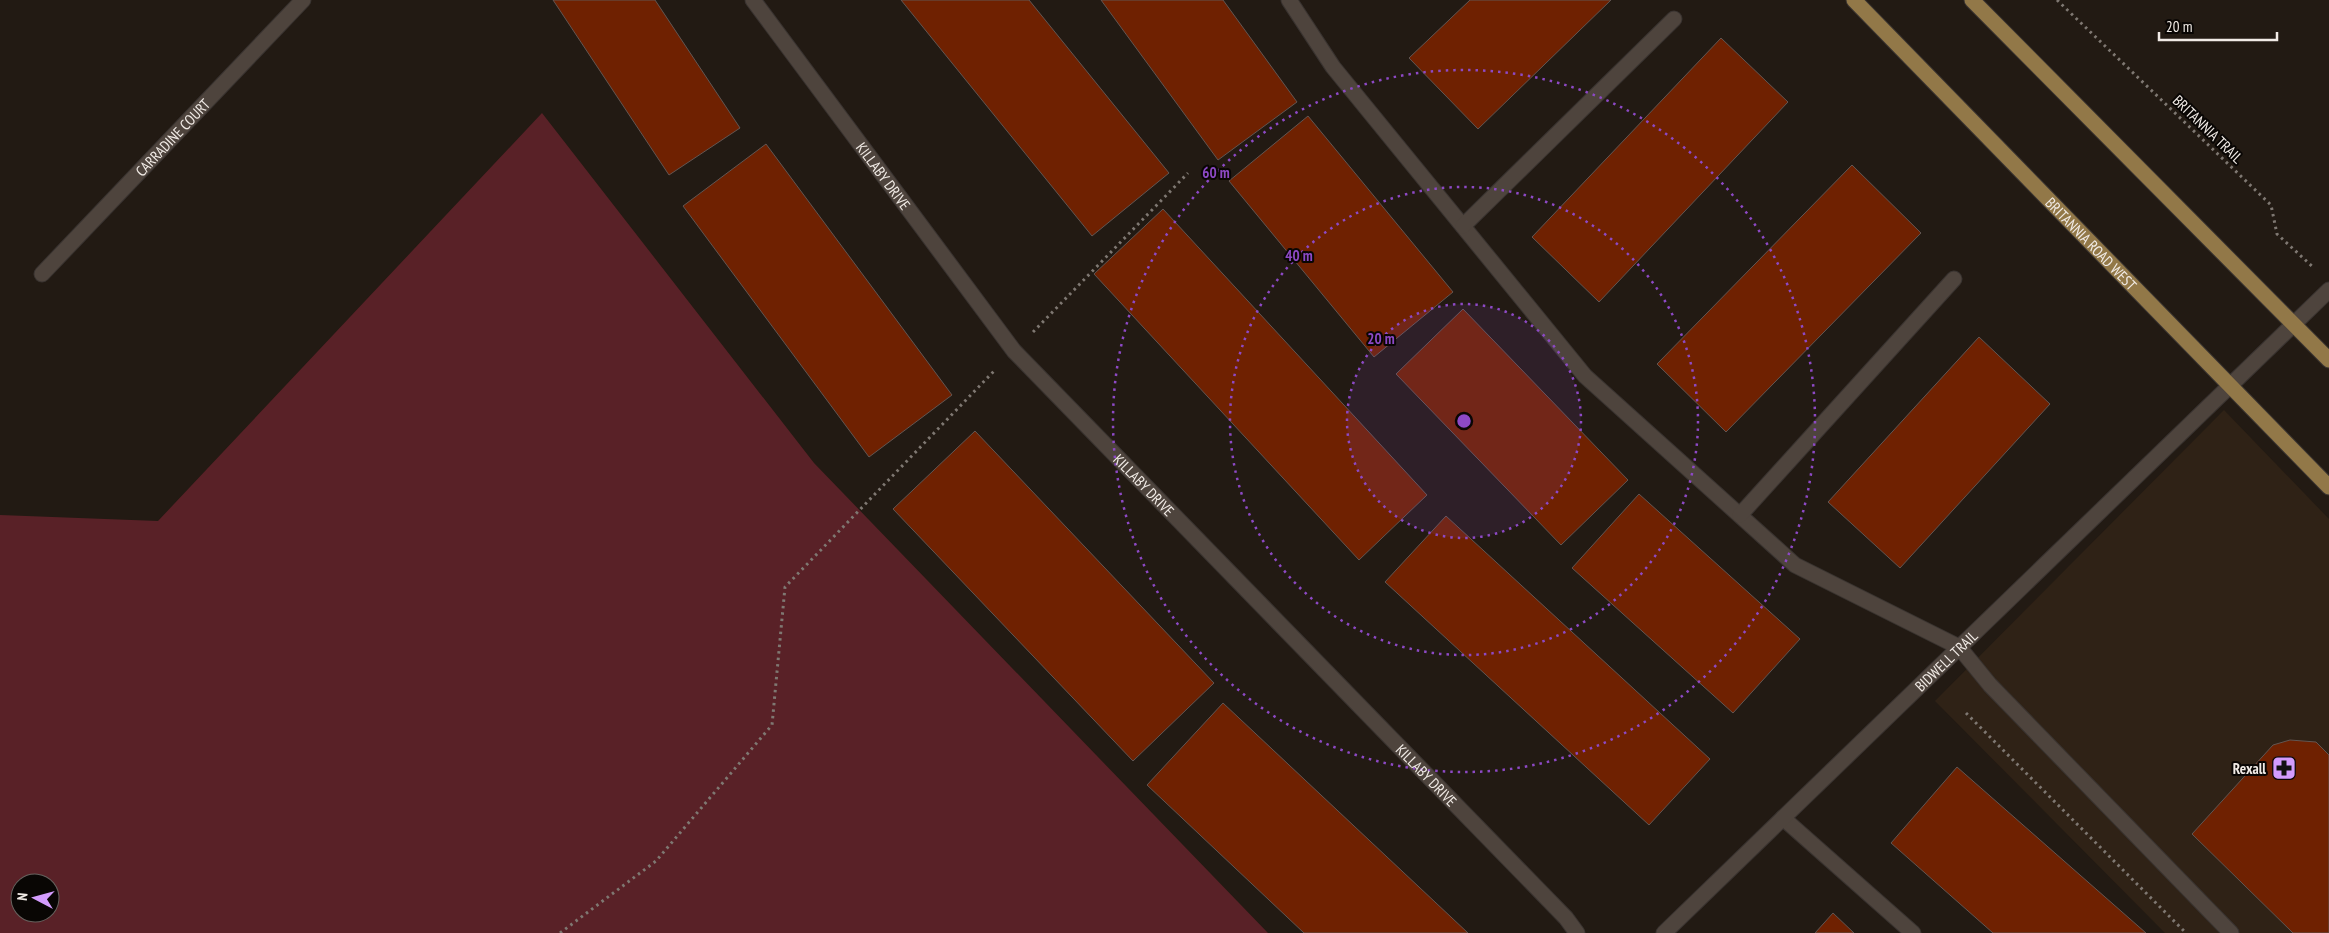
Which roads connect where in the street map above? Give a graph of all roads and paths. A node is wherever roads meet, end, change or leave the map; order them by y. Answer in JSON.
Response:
{"nodes":[{"id":1,"x":303,"y":0,"type":"edge"},
{"id":2,"x":753,"y":0,"type":"edge"},
{"id":3,"x":1289,"y":0,"type":"edge"},
{"id":4,"x":1854,"y":0,"type":"edge"},
{"id":5,"x":1972,"y":0,"type":"edge"},
{"id":6,"x":2057,"y":0,"type":"edge"},
{"id":7,"x":1674,"y":19,"type":"dead end"},
{"id":8,"x":1188,"y":173,"type":"dead end"},
{"id":9,"x":1463,"y":226,"type":"junction"},
{"id":10,"x":2316,"y":269,"type":"dead end"},
{"id":11,"x":42,"y":274,"type":"dead end"},
{"id":12,"x":1954,"y":280,"type":"dead end"},
{"id":13,"x":2329,"y":290,"type":"edge"},
{"id":14,"x":2293,"y":324,"type":"junction"},
{"id":15,"x":1014,"y":351,"type":"junction"},
{"id":16,"x":2329,"y":360,"type":"edge"},
{"id":17,"x":2229,"y":386,"type":"junction"},
{"id":18,"x":2329,"y":487,"type":"edge"},
{"id":19,"x":1740,"y":514,"type":"junction"},
{"id":20,"x":1959,"y":647,"type":"junction"},
{"id":21,"x":1966,"y":713,"type":"dead end"},
{"id":22,"x":1783,"y":818,"type":"junction"},
{"id":23,"x":560,"y":933,"type":"edge"},
{"id":24,"x":1577,"y":933,"type":"edge"},
{"id":25,"x":1664,"y":933,"type":"edge"},
{"id":26,"x":1913,"y":933,"type":"edge"},
{"id":27,"x":2186,"y":933,"type":"edge"},
{"id":28,"x":2231,"y":933,"type":"edge"}],
"edges":[{"from":1,"to":11,"type":"street","name":"CARRADINE COURT"},
{"from":2,"to":15,"type":"street","name":"KILLABY DRIVE"},
{"from":3,"to":9,"type":"street"},
{"from":4,"to":17,"type":"main road","name":"BRITANNIA ROAD WEST"},
{"from":5,"to":14,"type":"main road"},
{"from":6,"to":10,"type":"path","name":"BRITANNIA TRAIL"},
{"from":7,"to":9,"type":"street"},
{"from":8,"to":15,"type":"path"},
{"from":9,"to":19,"type":"street"},
{"from":12,"to":19,"type":"street"},
{"from":13,"to":14,"type":"street","name":"BIDWELL TRAIL"},
{"from":14,"to":16,"type":"main road"},
{"from":14,"to":17,"type":"street","name":"BIDWELL TRAIL"},
{"from":15,"to":23,"type":"path"},
{"from":15,"to":24,"type":"street","name":"KILLABY DRIVE"},
{"from":17,"to":18,"type":"main road","name":"BRITANNIA ROAD WEST"},
{"from":17,"to":20,"type":"street","name":"BIDWELL TRAIL"},
{"from":19,"to":20,"type":"street"},
{"from":20,"to":22,"type":"street","name":"BIDWELL TRAIL"},
{"from":20,"to":28,"type":"street"},
{"from":21,"to":27,"type":"path"},
{"from":22,"to":25,"type":"street","name":"BIDWELL TRAIL"},
{"from":22,"to":26,"type":"street"}]}
